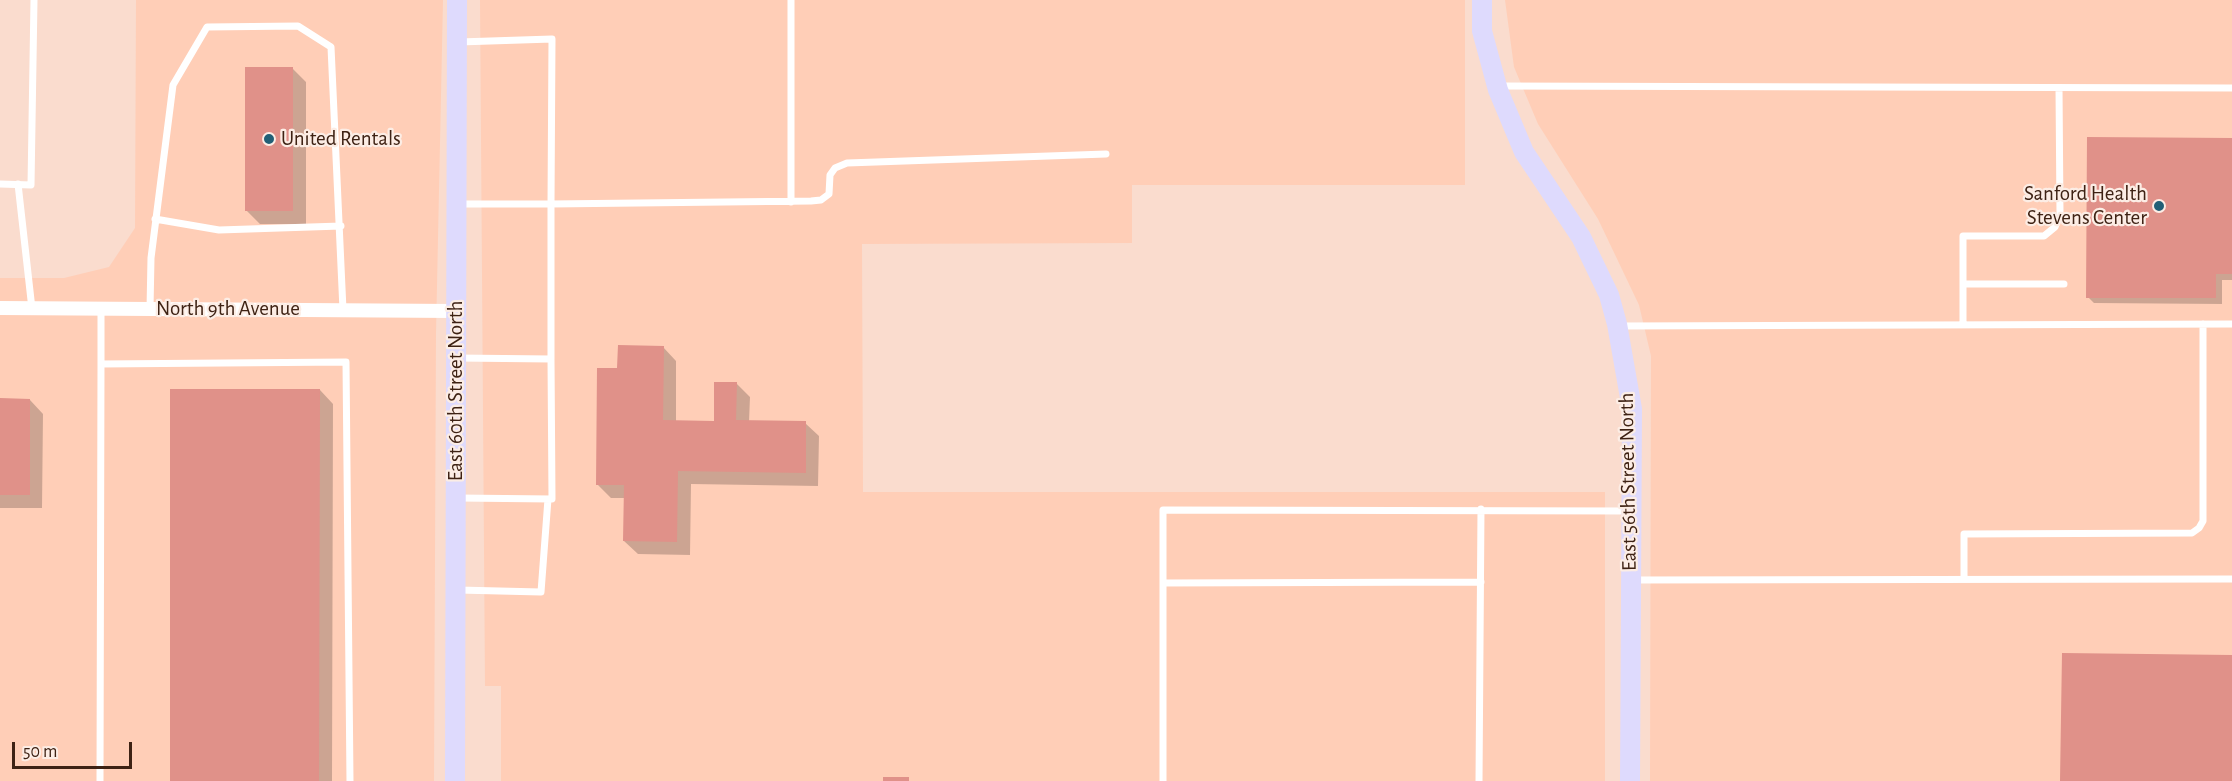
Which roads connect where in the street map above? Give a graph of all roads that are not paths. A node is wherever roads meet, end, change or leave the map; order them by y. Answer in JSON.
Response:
{"nodes":[{"id":1,"x":33,"y":0,"type":"edge"},
{"id":2,"x":457,"y":0,"type":"edge"},
{"id":3,"x":791,"y":0,"type":"edge"},
{"id":4,"x":1482,"y":0,"type":"edge"},
{"id":5,"x":457,"y":42,"type":"junction"},
{"id":6,"x":1497,"y":86,"type":"junction"},
{"id":7,"x":2059,"y":88,"type":"junction"},
{"id":8,"x":2232,"y":88,"type":"edge"},
{"id":9,"x":1106,"y":154,"type":"dead end"},
{"id":10,"x":0,"y":184,"type":"edge"},
{"id":11,"x":18,"y":184,"type":"junction"},
{"id":12,"x":791,"y":202,"type":"junction"},
{"id":13,"x":456,"y":204,"type":"junction"},
{"id":14,"x":550,"y":204,"type":"junction"},
{"id":15,"x":155,"y":219,"type":"junction"},
{"id":16,"x":341,"y":225,"type":"junction"},
{"id":17,"x":1963,"y":284,"type":"junction"},
{"id":18,"x":2064,"y":284,"type":"dead end"},
{"id":19,"x":0,"y":308,"type":"edge"},
{"id":20,"x":32,"y":309,"type":"junction"},
{"id":21,"x":101,"y":309,"type":"junction"},
{"id":22,"x":150,"y":309,"type":"junction"},
{"id":23,"x":343,"y":310,"type":"junction"},
{"id":24,"x":456,"y":311,"type":"junction"},
{"id":25,"x":1963,"y":324,"type":"junction"},
{"id":26,"x":2203,"y":324,"type":"junction"},
{"id":27,"x":2232,"y":324,"type":"edge"},
{"id":28,"x":1617,"y":326,"type":"junction"},
{"id":29,"x":456,"y":358,"type":"junction"},
{"id":30,"x":551,"y":358,"type":"junction"},
{"id":31,"x":101,"y":364,"type":"junction"},
{"id":32,"x":456,"y":498,"type":"junction"},
{"id":33,"x":548,"y":499,"type":"junction"},
{"id":34,"x":1481,"y":509,"type":"junction"},
{"id":35,"x":1630,"y":511,"type":"junction"},
{"id":36,"x":1630,"y":579,"type":"junction"},
{"id":37,"x":1964,"y":579,"type":"junction"},
{"id":38,"x":2232,"y":579,"type":"edge"},
{"id":39,"x":1480,"y":582,"type":"junction"},
{"id":40,"x":1163,"y":583,"type":"junction"},
{"id":41,"x":456,"y":590,"type":"junction"},
{"id":42,"x":100,"y":781,"type":"edge"},
{"id":43,"x":350,"y":781,"type":"edge"},
{"id":44,"x":455,"y":781,"type":"edge"},
{"id":45,"x":1163,"y":781,"type":"edge"},
{"id":46,"x":1479,"y":781,"type":"edge"},
{"id":47,"x":1630,"y":781,"type":"edge"}],
"edges":[{"from":1,"to":11,"type":"lane"},
{"from":2,"to":5,"type":"street","name":"East 60th Street North"},
{"from":3,"to":12,"type":"lane"},
{"from":4,"to":6,"type":"street","name":"East 56th Street North"},
{"from":5,"to":13,"type":"street","name":"East 60th Street North"},
{"from":5,"to":14,"type":"lane"},
{"from":6,"to":7,"type":"lane"},
{"from":6,"to":28,"type":"street","name":"East 56th Street North"},
{"from":7,"to":8,"type":"lane"},
{"from":7,"to":17,"type":"lane"},
{"from":9,"to":12,"type":"lane"},
{"from":10,"to":11,"type":"lane"},
{"from":11,"to":20,"type":"lane"},
{"from":12,"to":14,"type":"lane"},
{"from":13,"to":14,"type":"lane"},
{"from":13,"to":24,"type":"street","name":"East 60th Street North"},
{"from":14,"to":30,"type":"lane"},
{"from":15,"to":16,"type":"lane"},
{"from":15,"to":16,"type":"lane"},
{"from":15,"to":22,"type":"lane"},
{"from":16,"to":23,"type":"lane"},
{"from":17,"to":18,"type":"lane"},
{"from":17,"to":25,"type":"lane"},
{"from":19,"to":20,"type":"street","name":"North 9th Avenue"},
{"from":20,"to":21,"type":"street","name":"North 9th Avenue"},
{"from":21,"to":22,"type":"street","name":"North 9th Avenue"},
{"from":21,"to":31,"type":"lane"},
{"from":22,"to":23,"type":"street","name":"North 9th Avenue"},
{"from":23,"to":24,"type":"street","name":"North 9th Avenue"},
{"from":24,"to":29,"type":"street","name":"East 60th Street North"},
{"from":25,"to":26,"type":"lane"},
{"from":25,"to":28,"type":"lane"},
{"from":26,"to":27,"type":"lane"},
{"from":26,"to":37,"type":"lane"},
{"from":28,"to":35,"type":"street","name":"East 56th Street North"},
{"from":29,"to":30,"type":"lane"},
{"from":29,"to":32,"type":"street","name":"East 60th Street North"},
{"from":30,"to":33,"type":"lane"},
{"from":31,"to":42,"type":"lane"},
{"from":31,"to":43,"type":"lane"},
{"from":32,"to":33,"type":"lane"},
{"from":32,"to":41,"type":"street","name":"East 60th Street North"},
{"from":33,"to":41,"type":"lane"},
{"from":34,"to":35,"type":"lane"},
{"from":34,"to":39,"type":"lane"},
{"from":34,"to":40,"type":"lane"},
{"from":35,"to":36,"type":"street","name":"East 56th Street North"},
{"from":36,"to":37,"type":"lane"},
{"from":36,"to":47,"type":"street","name":"East 56th Street North"},
{"from":37,"to":38,"type":"lane"},
{"from":39,"to":40,"type":"lane"},
{"from":39,"to":46,"type":"lane"},
{"from":40,"to":45,"type":"lane"},
{"from":41,"to":44,"type":"street","name":"East 60th Street North"}]}
